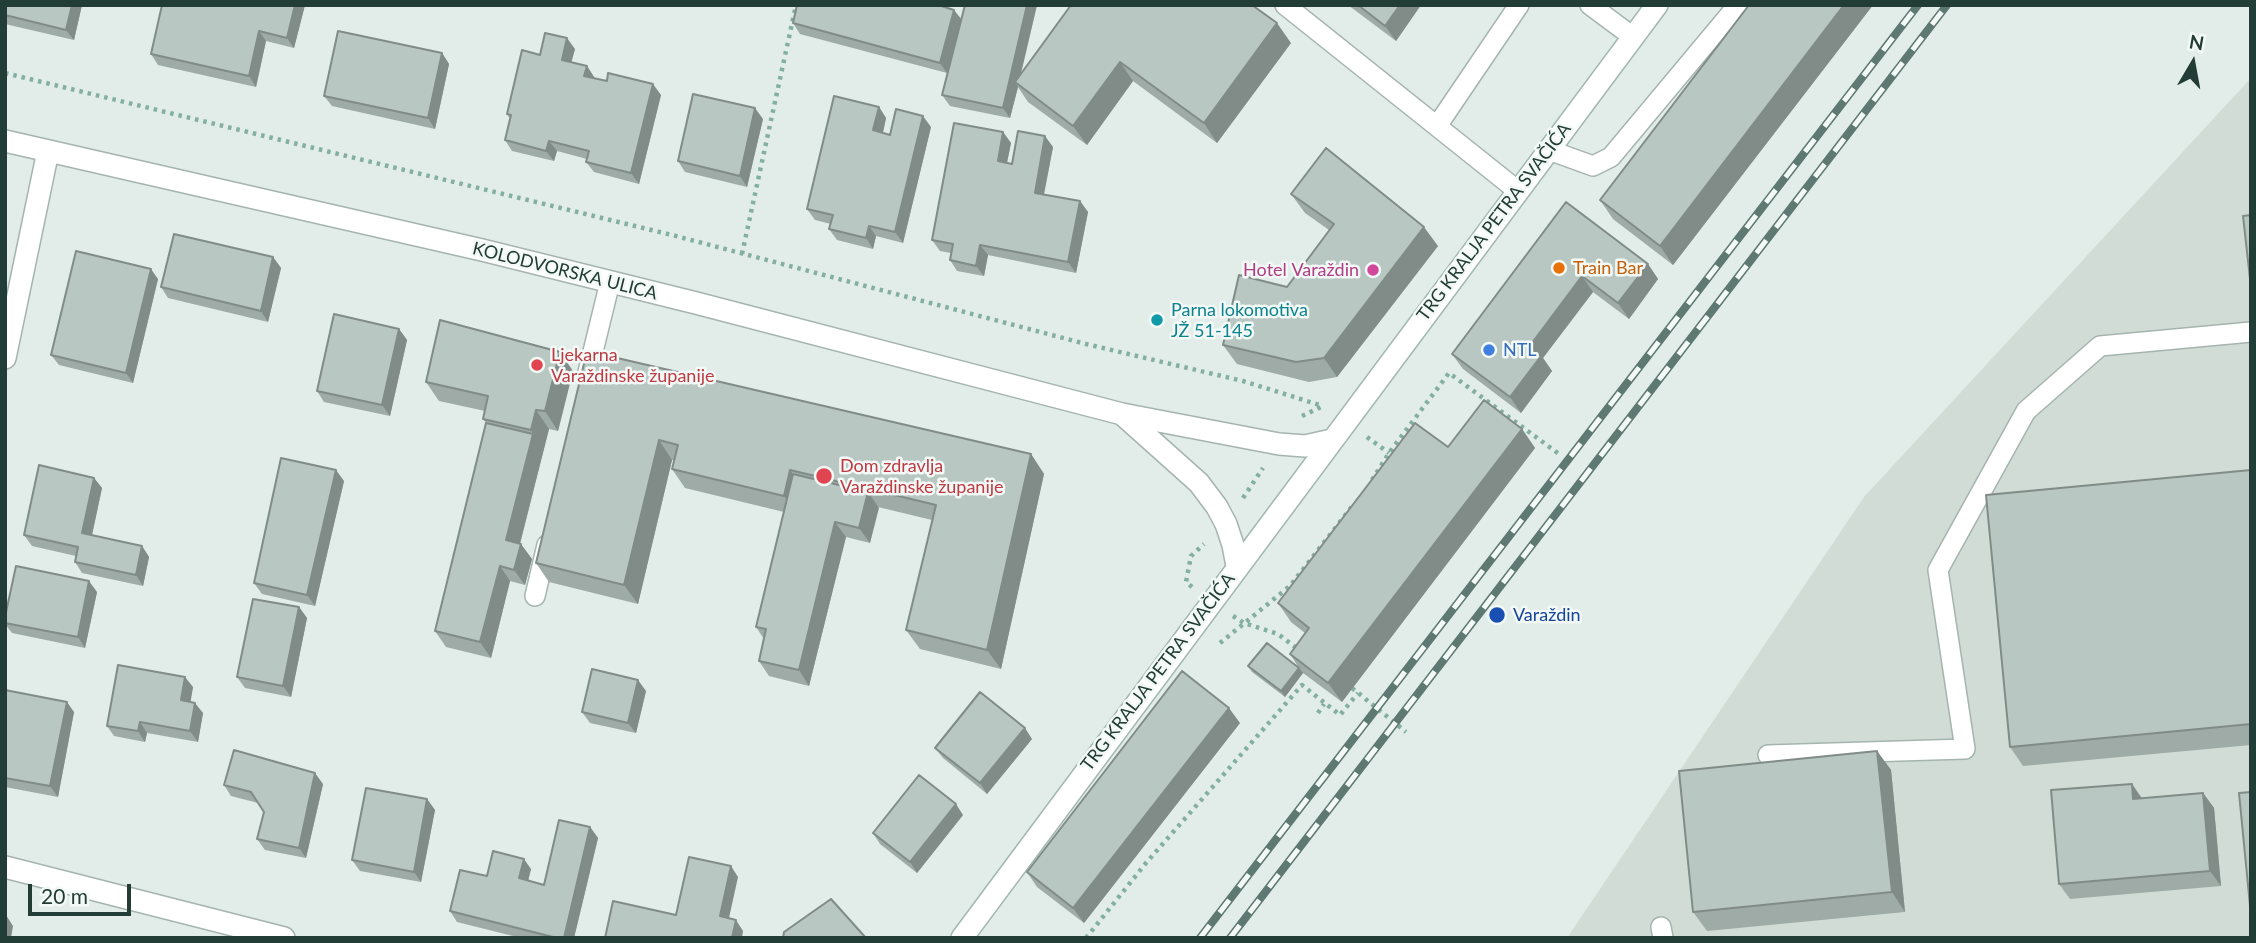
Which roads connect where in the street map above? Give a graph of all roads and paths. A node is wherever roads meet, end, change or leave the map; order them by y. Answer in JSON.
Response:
{"nodes":[{"id":1,"x":796,"y":5,"type":"edge"},
{"id":2,"x":1285,"y":5,"type":"edge"},
{"id":3,"x":1519,"y":5,"type":"edge"},
{"id":4,"x":1590,"y":5,"type":"edge"},
{"id":5,"x":1657,"y":5,"type":"edge"},
{"id":6,"x":1738,"y":5,"type":"edge"},
{"id":7,"x":1633,"y":37,"type":"junction"},
{"id":8,"x":5,"y":73,"type":"edge"},
{"id":9,"x":1437,"y":126,"type":"junction"},
{"id":10,"x":5,"y":141,"type":"edge"},
{"id":11,"x":1549,"y":150,"type":"junction"},
{"id":12,"x":48,"y":151,"type":"junction"},
{"id":13,"x":1518,"y":191,"type":"junction"},
{"id":14,"x":741,"y":254,"type":"junction"},
{"id":15,"x":610,"y":282,"type":"junction"},
{"id":16,"x":2251,"y":332,"type":"edge"},
{"id":17,"x":5,"y":358,"type":"edge"},
{"id":18,"x":582,"y":400,"type":"edge"},
{"id":19,"x":1323,"y":406,"type":"dead end"},
{"id":20,"x":1122,"y":414,"type":"junction"},
{"id":21,"x":1332,"y":440,"type":"junction"},
{"id":22,"x":1559,"y":454,"type":"dead end"},
{"id":23,"x":1364,"y":491,"type":"edge"},
{"id":24,"x":1356,"y":501,"type":"edge"},
{"id":25,"x":550,"y":530,"type":"edge"},
{"id":26,"x":1237,"y":566,"type":"junction"},
{"id":27,"x":534,"y":596,"type":"dead end"},
{"id":28,"x":1211,"y":602,"type":"junction"},
{"id":29,"x":1244,"y":624,"type":"junction"},
{"id":30,"x":1217,"y":645,"type":"dead end"},
{"id":31,"x":1304,"y":653,"type":"edge"},
{"id":32,"x":1352,"y":688,"type":"dead end"},
{"id":33,"x":1358,"y":693,"type":"junction"},
{"id":34,"x":1324,"y":704,"type":"junction"},
{"id":35,"x":1318,"y":713,"type":"dead end"},
{"id":36,"x":1406,"y":732,"type":"dead end"},
{"id":37,"x":1768,"y":755,"type":"dead end"},
{"id":38,"x":5,"y":867,"type":"edge"},
{"id":39,"x":284,"y":938,"type":"edge"},
{"id":40,"x":962,"y":938,"type":"edge"},
{"id":41,"x":1086,"y":938,"type":"edge"}],
"edges":[{"from":1,"to":14,"type":"path"},
{"from":2,"to":9,"type":"lane"},
{"from":3,"to":9,"type":"lane"},
{"from":4,"to":7,"type":"lane"},
{"from":5,"to":7,"type":"street","name":"TRG KRALJA PETRA SVAČIĆA"},
{"from":6,"to":11,"type":"lane"},
{"from":7,"to":11,"type":"street","name":"TRG KRALJA PETRA SVAČIĆA"},
{"from":8,"to":14,"type":"path"},
{"from":9,"to":13,"type":"lane"},
{"from":10,"to":12,"type":"street","name":"KOLODVORSKA ULICA"},
{"from":11,"to":13,"type":"street","name":"TRG KRALJA PETRA SVAČIĆA"},
{"from":12,"to":15,"type":"street","name":"KOLODVORSKA ULICA"},
{"from":12,"to":17,"type":"street"},
{"from":13,"to":21,"type":"street","name":"TRG KRALJA PETRA SVAČIĆA"},
{"from":14,"to":19,"type":"path"},
{"from":15,"to":18,"type":"lane"},
{"from":15,"to":20,"type":"street","name":"KOLODVORSKA ULICA"},
{"from":16,"to":37,"type":"lane"},
{"from":20,"to":21,"type":"street"},
{"from":20,"to":26,"type":"street","name":"TRG KRALJA PETRA SVAČIĆA"},
{"from":21,"to":26,"type":"street","name":"TRG KRALJA PETRA SVAČIĆA"},
{"from":22,"to":23,"type":"path"},
{"from":24,"to":29,"type":"path"},
{"from":25,"to":27,"type":"lane"},
{"from":26,"to":28,"type":"street","name":"TRG KRALJA PETRA SVAČIĆA"},
{"from":28,"to":29,"type":"path"},
{"from":28,"to":40,"type":"street","name":"TRG KRALJA PETRA SVAČIĆA"},
{"from":29,"to":30,"type":"path"},
{"from":29,"to":31,"type":"path"},
{"from":32,"to":33,"type":"path"},
{"from":33,"to":34,"type":"path"},
{"from":33,"to":36,"type":"path"},
{"from":34,"to":35,"type":"path"},
{"from":34,"to":41,"type":"path"},
{"from":38,"to":39,"type":"street"}]}
